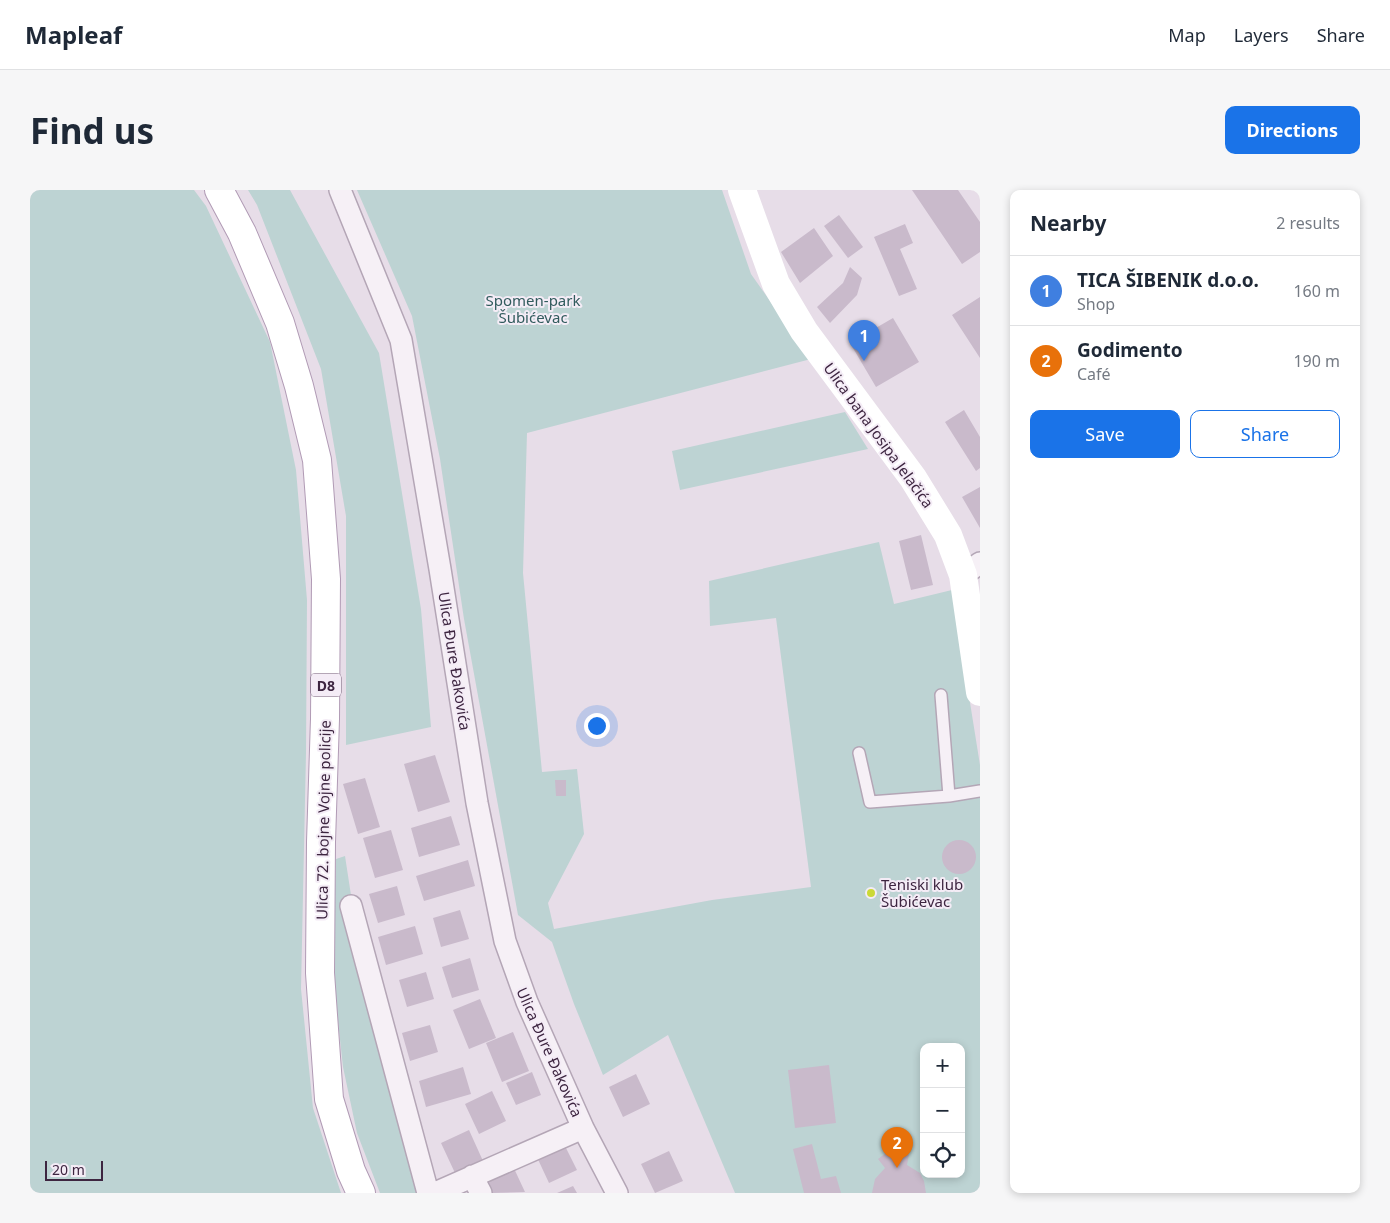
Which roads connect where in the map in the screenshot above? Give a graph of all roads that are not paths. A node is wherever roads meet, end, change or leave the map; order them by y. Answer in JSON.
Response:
{"nodes":[{"id":1,"x":219,"y":190,"type":"edge"},
{"id":2,"x":340,"y":190,"type":"edge"},
{"id":3,"x":742,"y":190,"type":"edge"},
{"id":4,"x":971,"y":569,"type":"edge"},
{"id":5,"x":980,"y":692,"type":"edge"},
{"id":6,"x":941,"y":695,"type":"dead end"},
{"id":7,"x":859,"y":753,"type":"dead end"},
{"id":8,"x":980,"y":791,"type":"edge"},
{"id":9,"x":949,"y":796,"type":"junction"},
{"id":10,"x":351,"y":906,"type":"dead end"},
{"id":11,"x":583,"y":1128,"type":"junction"},
{"id":12,"x":476,"y":1185,"type":"edge"},
{"id":13,"x":361,"y":1193,"type":"edge"},
{"id":14,"x":428,"y":1193,"type":"edge"},
{"id":15,"x":435,"y":1193,"type":"edge"},
{"id":16,"x":617,"y":1193,"type":"edge"}],
"edges":[{"from":1,"to":13,"type":"main road","name":"Ulica 72. bojne Vojne policije","number":"D8"},
{"from":2,"to":11,"type":"street","name":"Ulica Đure Đakovića"},
{"from":3,"to":4,"type":"main road","name":"Ulica bana Josipa Jelačića"},
{"from":4,"to":5,"type":"main road","name":"Ulica bana Josipa Jelačića"},
{"from":6,"to":9,"type":"lane"},
{"from":7,"to":9,"type":"lane"},
{"from":8,"to":9,"type":"lane"},
{"from":10,"to":14,"type":"street"},
{"from":11,"to":12,"type":"street","name":"Ulica Đure Đakovića"},
{"from":11,"to":16,"type":"street","name":"Ulica Đure Đakovića"},
{"from":12,"to":15,"type":"street","name":"Ulica Đure Đakovića"}]}
